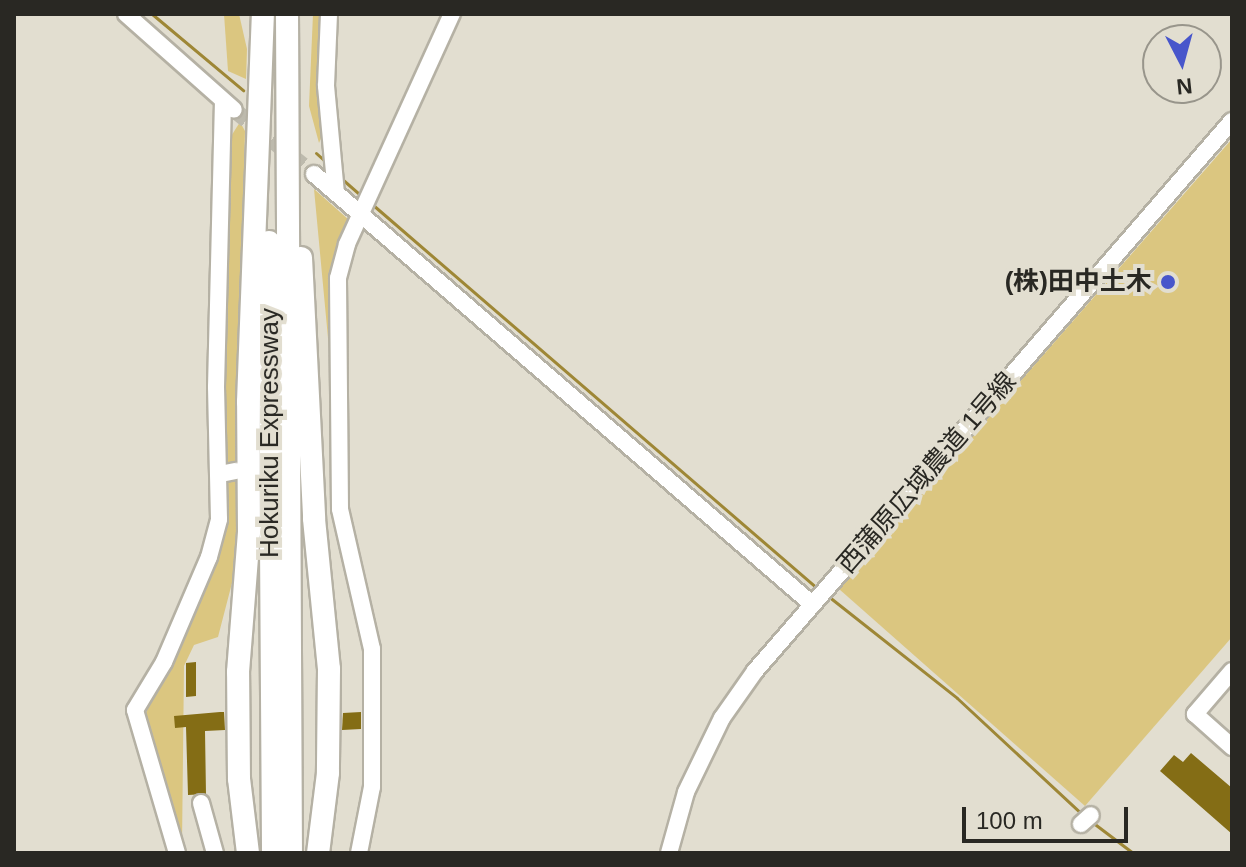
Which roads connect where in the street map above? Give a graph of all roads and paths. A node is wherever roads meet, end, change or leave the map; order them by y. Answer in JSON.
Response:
{"nodes":[{"id":1,"x":126,"y":14,"type":"edge"},
{"id":2,"x":265,"y":14,"type":"edge"},
{"id":3,"x":287,"y":14,"type":"edge"},
{"id":4,"x":329,"y":14,"type":"edge"},
{"id":5,"x":452,"y":14,"type":"edge"},
{"id":6,"x":287,"y":85,"type":"junction"},
{"id":7,"x":1232,"y":121,"type":"edge"},
{"id":8,"x":314,"y":174,"type":"tunnel mouth"},
{"id":9,"x":336,"y":193,"type":"junction"},
{"id":10,"x":362,"y":213,"type":"junction"},
{"id":11,"x":813,"y":605,"type":"junction"},
{"id":12,"x":1232,"y":671,"type":"edge"},
{"id":13,"x":1232,"y":747,"type":"edge"},
{"id":14,"x":201,"y":803,"type":"dead end"},
{"id":15,"x":177,"y":853,"type":"edge"},
{"id":16,"x":215,"y":853,"type":"edge"},
{"id":17,"x":248,"y":853,"type":"edge"},
{"id":18,"x":273,"y":853,"type":"edge"},
{"id":19,"x":291,"y":853,"type":"edge"},
{"id":20,"x":318,"y":853,"type":"edge"},
{"id":21,"x":359,"y":853,"type":"edge"},
{"id":22,"x":669,"y":853,"type":"edge"}],
"edges":[{"from":1,"to":15,"type":"street"},
{"from":2,"to":17,"type":"highway"},
{"from":2,"to":18,"type":"highway","name":"Hokuriku Expressway"},
{"from":3,"to":6,"type":"highway","name":"Hokuriku Expressway"},
{"from":4,"to":9,"type":"street"},
{"from":5,"to":10,"type":"street"},
{"from":6,"to":19,"type":"highway","name":"Hokuriku Expressway"},
{"from":6,"to":20,"type":"highway"},
{"from":7,"to":11,"type":"street","name":"西蒲原広域農道 1号線"},
{"from":8,"to":9,"type":"street"},
{"from":9,"to":10,"type":"street"},
{"from":10,"to":11,"type":"street"},
{"from":10,"to":21,"type":"street"},
{"from":11,"to":22,"type":"street","name":"西蒲原広域農道 1号線"},
{"from":12,"to":13,"type":"street"},
{"from":14,"to":16,"type":"street"}]}
